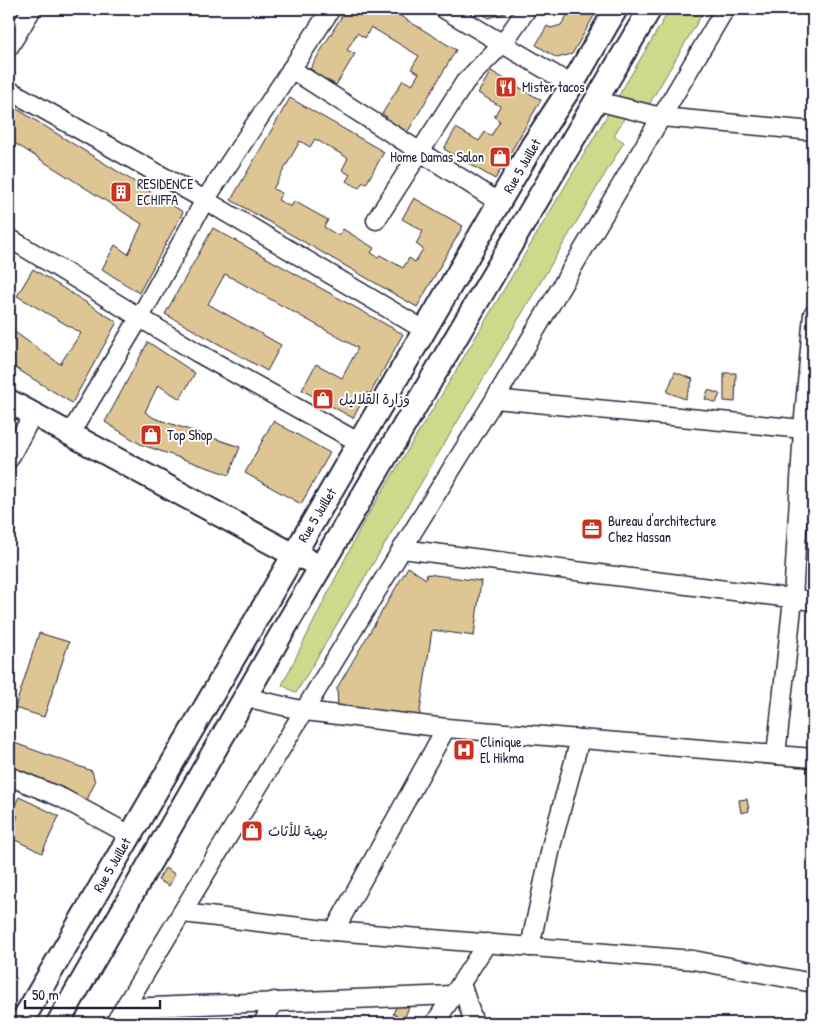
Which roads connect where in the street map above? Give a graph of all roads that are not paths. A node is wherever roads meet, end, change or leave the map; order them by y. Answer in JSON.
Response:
{"nodes":[{"id":1,"x":32,"y":9,"type":"edge"},
{"id":2,"x":331,"y":9,"type":"edge"},
{"id":3,"x":444,"y":9,"type":"edge"},
{"id":4,"x":527,"y":9,"type":"edge"},
{"id":5,"x":616,"y":9,"type":"edge"},
{"id":6,"x":650,"y":9,"type":"edge"},
{"id":7,"x":725,"y":9,"type":"edge"},
{"id":8,"x":503,"y":42,"type":"junction"},
{"id":9,"x":9,"y":47,"type":"edge"},
{"id":10,"x":291,"y":69,"type":"junction"},
{"id":11,"x":572,"y":85,"type":"junction"},
{"id":12,"x":9,"y":90,"type":"edge"},
{"id":13,"x":597,"y":101,"type":"junction"},
{"id":14,"x":661,"y":117,"type":"junction"},
{"id":15,"x":813,"y":131,"type":"edge"},
{"id":16,"x":421,"y":151,"type":"junction"},
{"id":17,"x":205,"y":200,"type":"junction"},
{"id":18,"x":500,"y":203,"type":"junction"},
{"id":19,"x":376,"y":220,"type":"dead end"},
{"id":20,"x":9,"y":238,"type":"edge"},
{"id":21,"x":813,"y":314,"type":"edge"},
{"id":22,"x":140,"y":317,"type":"junction"},
{"id":23,"x":426,"y":331,"type":"junction"},
{"id":24,"x":495,"y":399,"type":"junction"},
{"id":25,"x":9,"y":401,"type":"edge"},
{"id":26,"x":33,"y":414,"type":"junction"},
{"id":27,"x":808,"y":430,"type":"edge"},
{"id":28,"x":70,"y":434,"type":"junction"},
{"id":29,"x":360,"y":443,"type":"junction"},
{"id":30,"x":9,"y":459,"type":"edge"},
{"id":31,"x":402,"y":548,"type":"junction"},
{"id":32,"x":294,"y":555,"type":"junction"},
{"id":33,"x":322,"y":564,"type":"junction"},
{"id":34,"x":793,"y":600,"type":"junction"},
{"id":35,"x":813,"y":601,"type":"edge"},
{"id":36,"x":245,"y":697,"type":"junction"},
{"id":37,"x":305,"y":711,"type":"junction"},
{"id":38,"x":446,"y":728,"type":"junction"},
{"id":39,"x":580,"y":739,"type":"junction"},
{"id":40,"x":776,"y":755,"type":"junction"},
{"id":41,"x":813,"y":758,"type":"edge"},
{"id":42,"x":9,"y":776,"type":"edge"},
{"id":43,"x":130,"y":835,"type":"junction"},
{"id":44,"x":183,"y":913,"type":"junction"},
{"id":45,"x":334,"y":930,"type":"junction"},
{"id":46,"x":487,"y":942,"type":"junction"},
{"id":47,"x":530,"y":947,"type":"junction"},
{"id":48,"x":813,"y":983,"type":"edge"},
{"id":49,"x":457,"y":989,"type":"junction"},
{"id":50,"x":274,"y":1000,"type":"junction"},
{"id":51,"x":126,"y":1008,"type":"junction"},
{"id":52,"x":20,"y":1023,"type":"edge"},
{"id":53,"x":58,"y":1023,"type":"edge"},
{"id":54,"x":116,"y":1023,"type":"edge"},
{"id":55,"x":263,"y":1023,"type":"edge"},
{"id":56,"x":435,"y":1023,"type":"edge"},
{"id":57,"x":474,"y":1023,"type":"edge"}],
"edges":[{"from":1,"to":9,"type":"street"},
{"from":2,"to":10,"type":"street"},
{"from":3,"to":8,"type":"street"},
{"from":4,"to":8,"type":"street"},
{"from":5,"to":11,"type":"main road","name":"Rue 5 Juillet"},
{"from":6,"to":13,"type":"main road"},
{"from":7,"to":14,"type":"street"},
{"from":8,"to":11,"type":"street"},
{"from":8,"to":16,"type":"street"},
{"from":10,"to":16,"type":"street"},
{"from":10,"to":17,"type":"street"},
{"from":11,"to":18,"type":"main road","name":"Rue 5 Juillet"},
{"from":12,"to":17,"type":"street"},
{"from":13,"to":14,"type":"street"},
{"from":13,"to":33,"type":"main road"},
{"from":14,"to":15,"type":"street"},
{"from":14,"to":24,"type":"street"},
{"from":16,"to":18,"type":"street"},
{"from":16,"to":19,"type":"street"},
{"from":17,"to":22,"type":"street"},
{"from":17,"to":23,"type":"street"},
{"from":18,"to":23,"type":"main road","name":"Rue 5 Juillet"},
{"from":20,"to":22,"type":"street"},
{"from":21,"to":27,"type":"street"},
{"from":22,"to":28,"type":"street"},
{"from":22,"to":29,"type":"street"},
{"from":23,"to":29,"type":"main road","name":"Rue 5 Juillet"},
{"from":24,"to":27,"type":"street"},
{"from":24,"to":31,"type":"street"},
{"from":25,"to":26,"type":"main road"},
{"from":26,"to":28,"type":"main road"},
{"from":26,"to":30,"type":"street"},
{"from":27,"to":34,"type":"street"},
{"from":28,"to":32,"type":"main road"},
{"from":29,"to":32,"type":"main road","name":"Rue 5 Juillet"},
{"from":31,"to":34,"type":"street"},
{"from":31,"to":37,"type":"street"},
{"from":32,"to":33,"type":"main road"},
{"from":32,"to":43,"type":"main road","name":"Rue 5 Juillet"},
{"from":33,"to":36,"type":"main road"},
{"from":34,"to":35,"type":"street"},
{"from":34,"to":40,"type":"street"},
{"from":36,"to":37,"type":"street"},
{"from":36,"to":53,"type":"main road"},
{"from":37,"to":38,"type":"street"},
{"from":37,"to":44,"type":"street"},
{"from":38,"to":39,"type":"street"},
{"from":38,"to":45,"type":"street"},
{"from":39,"to":40,"type":"street"},
{"from":39,"to":47,"type":"street"},
{"from":40,"to":41,"type":"street"},
{"from":42,"to":43,"type":"street"},
{"from":43,"to":52,"type":"main road","name":"Rue 5 Juillet"},
{"from":44,"to":45,"type":"street"},
{"from":44,"to":51,"type":"street"},
{"from":45,"to":46,"type":"street"},
{"from":46,"to":47,"type":"street"},
{"from":46,"to":49,"type":"street"},
{"from":47,"to":48,"type":"street"},
{"from":49,"to":50,"type":"street"},
{"from":49,"to":56,"type":"street"},
{"from":49,"to":57,"type":"street"},
{"from":50,"to":51,"type":"street"},
{"from":50,"to":55,"type":"street"},
{"from":51,"to":54,"type":"street"}]}
